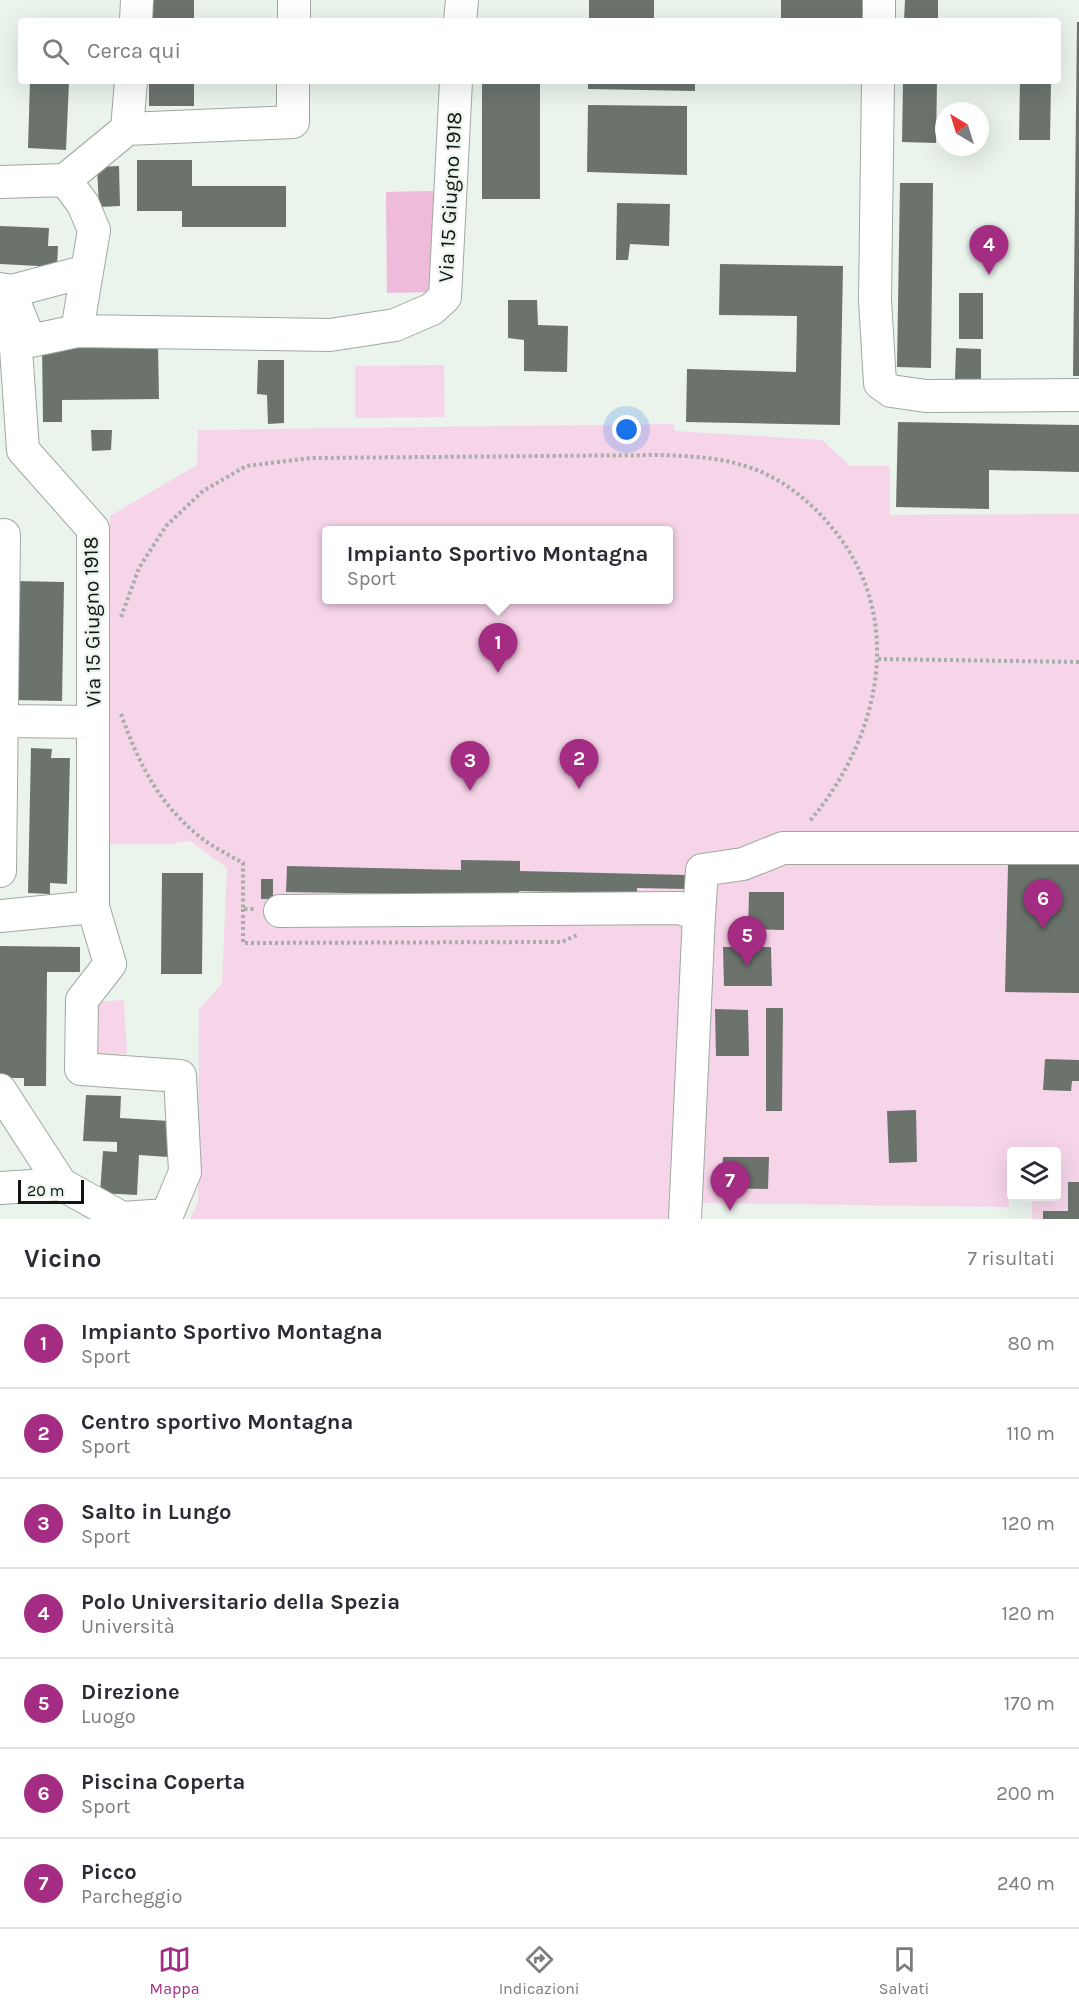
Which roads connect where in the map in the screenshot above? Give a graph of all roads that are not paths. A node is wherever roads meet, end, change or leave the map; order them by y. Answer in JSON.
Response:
{"nodes":[{"id":1,"x":137,"y":0,"type":"edge"},
{"id":2,"x":294,"y":0,"type":"edge"},
{"id":3,"x":462,"y":0,"type":"edge"},
{"id":4,"x":879,"y":0,"type":"edge"},
{"id":5,"x":136,"y":18,"type":"edge"},
{"id":6,"x":294,"y":18,"type":"edge"},
{"id":7,"x":460,"y":18,"type":"edge"},
{"id":8,"x":879,"y":18,"type":"edge"},
{"id":9,"x":131,"y":84,"type":"edge"},
{"id":10,"x":293,"y":84,"type":"edge"},
{"id":11,"x":456,"y":84,"type":"edge"},
{"id":12,"x":878,"y":84,"type":"edge"},
{"id":13,"x":127,"y":129,"type":"junction"},
{"id":14,"x":65,"y":180,"type":"junction"},
{"id":15,"x":0,"y":182,"type":"edge"},
{"id":16,"x":87,"y":271,"type":"junction"},
{"id":17,"x":6,"y":290,"type":"edge"},
{"id":18,"x":77,"y":331,"type":"junction"},
{"id":19,"x":1079,"y":395,"type":"edge"},
{"id":20,"x":4,"y":535,"type":"dead end"},
{"id":21,"x":2,"y":721,"type":"junction"},
{"id":22,"x":93,"y":722,"type":"junction"},
{"id":23,"x":1079,"y":848,"type":"edge"},
{"id":24,"x":0,"y":871,"type":"edge"},
{"id":25,"x":93,"y":907,"type":"junction"},
{"id":26,"x":271,"y":910,"type":"road end"},
{"id":27,"x":699,"y":915,"type":"junction"},
{"id":28,"x":0,"y":916,"type":"edge"},
{"id":29,"x":0,"y":1090,"type":"edge"},
{"id":30,"x":61,"y":1184,"type":"junction"},
{"id":31,"x":0,"y":1188,"type":"edge"},
{"id":32,"x":167,"y":1217,"type":"edge"},
{"id":33,"x":685,"y":1219,"type":"edge"}],
"edges":[{"from":1,"to":5,"type":"street"},
{"from":2,"to":6,"type":"street"},
{"from":3,"to":7,"type":"street"},
{"from":4,"to":8,"type":"street"},
{"from":9,"to":13,"type":"street"},
{"from":10,"to":13,"type":"street"},
{"from":11,"to":18,"type":"street","name":"Via 15 Giugno 1918"},
{"from":12,"to":19,"type":"street"},
{"from":13,"to":14,"type":"street"},
{"from":14,"to":15,"type":"street"},
{"from":14,"to":16,"type":"street"},
{"from":16,"to":17,"type":"street"},
{"from":16,"to":18,"type":"street"},
{"from":17,"to":18,"type":"street","name":"Via 15 Giugno 1918"},
{"from":17,"to":22,"type":"street","name":"Via 15 Giugno 1918"},
{"from":20,"to":21,"type":"street"},
{"from":21,"to":22,"type":"street"},
{"from":21,"to":24,"type":"street"},
{"from":22,"to":25,"type":"street","name":"Via 15 Giugno 1918"},
{"from":23,"to":27,"type":"street"},
{"from":25,"to":28,"type":"street"},
{"from":25,"to":32,"type":"street","name":"Via 15 Giugno 1918"},
{"from":26,"to":27,"type":"street"},
{"from":27,"to":33,"type":"street"},
{"from":29,"to":30,"type":"street","name":"Via 15 Giugno 1918"},
{"from":30,"to":31,"type":"street"},
{"from":30,"to":32,"type":"street","name":"Via 15 Giugno 1918"}]}
